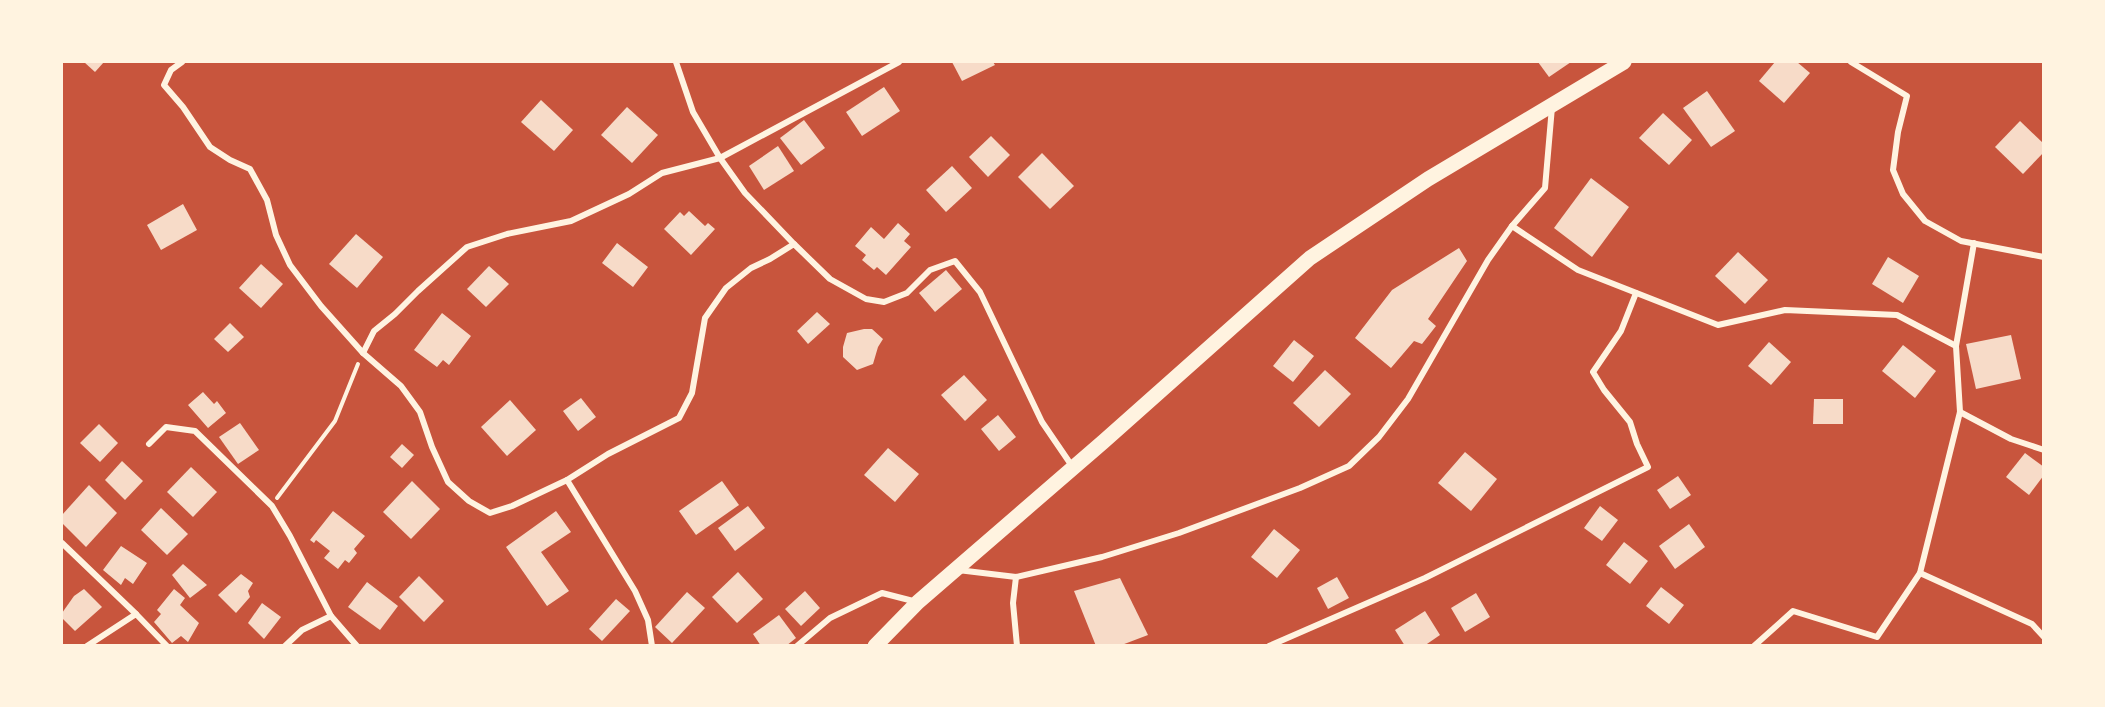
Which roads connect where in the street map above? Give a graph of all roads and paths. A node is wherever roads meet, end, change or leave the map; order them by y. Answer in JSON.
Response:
{"nodes":[{"id":1,"x":182,"y":62,"type":"edge"},
{"id":2,"x":676,"y":62,"type":"edge"},
{"id":3,"x":899,"y":62,"type":"edge"},
{"id":4,"x":1623,"y":62,"type":"edge"},
{"id":5,"x":1851,"y":62,"type":"edge"},
{"id":6,"x":1552,"y":105,"type":"junction"},
{"id":7,"x":720,"y":158,"type":"junction"},
{"id":8,"x":1512,"y":226,"type":"junction"},
{"id":9,"x":1974,"y":243,"type":"junction"},
{"id":10,"x":794,"y":244,"type":"junction"},
{"id":11,"x":2043,"y":257,"type":"edge"},
{"id":12,"x":1636,"y":293,"type":"junction"},
{"id":13,"x":1956,"y":346,"type":"junction"},
{"id":14,"x":363,"y":352,"type":"junction"},
{"id":15,"x":1960,"y":412,"type":"junction"},
{"id":16,"x":149,"y":444,"type":"dead end"},
{"id":17,"x":2043,"y":450,"type":"edge"},
{"id":18,"x":1073,"y":467,"type":"junction"},
{"id":19,"x":567,"y":480,"type":"junction"},
{"id":20,"x":272,"y":506,"type":"junction"},
{"id":21,"x":62,"y":543,"type":"edge"},
{"id":22,"x":955,"y":570,"type":"junction"},
{"id":23,"x":1920,"y":573,"type":"junction"},
{"id":24,"x":1016,"y":577,"type":"junction"},
{"id":25,"x":918,"y":602,"type":"junction"},
{"id":26,"x":136,"y":614,"type":"junction"},
{"id":27,"x":331,"y":616,"type":"junction"},
{"id":28,"x":2043,"y":637,"type":"edge"},
{"id":29,"x":87,"y":645,"type":"edge"},
{"id":30,"x":167,"y":645,"type":"edge"},
{"id":31,"x":285,"y":645,"type":"edge"},
{"id":32,"x":357,"y":645,"type":"edge"},
{"id":33,"x":652,"y":645,"type":"edge"},
{"id":34,"x":796,"y":645,"type":"edge"},
{"id":35,"x":875,"y":645,"type":"edge"},
{"id":36,"x":1017,"y":645,"type":"edge"},
{"id":37,"x":1269,"y":645,"type":"edge"},
{"id":38,"x":1754,"y":645,"type":"edge"}],
"edges":[{"from":1,"to":14,"type":"street"},
{"from":2,"to":7,"type":"street"},
{"from":3,"to":7,"type":"street"},
{"from":4,"to":6,"type":"highway"},
{"from":5,"to":9,"type":"street"},
{"from":6,"to":8,"type":"street"},
{"from":6,"to":18,"type":"highway"},
{"from":7,"to":10,"type":"street"},
{"from":7,"to":14,"type":"street"},
{"from":8,"to":12,"type":"street"},
{"from":8,"to":24,"type":"street"},
{"from":9,"to":11,"type":"street"},
{"from":9,"to":13,"type":"street"},
{"from":10,"to":18,"type":"street"},
{"from":10,"to":19,"type":"street"},
{"from":12,"to":13,"type":"street"},
{"from":12,"to":37,"type":"street"},
{"from":13,"to":15,"type":"street"},
{"from":14,"to":19,"type":"street"},
{"from":14,"to":20,"type":"path"},
{"from":15,"to":17,"type":"street"},
{"from":15,"to":23,"type":"street"},
{"from":16,"to":20,"type":"street"},
{"from":18,"to":22,"type":"highway"},
{"from":19,"to":33,"type":"street"},
{"from":20,"to":27,"type":"street"},
{"from":21,"to":26,"type":"street"},
{"from":22,"to":24,"type":"street"},
{"from":22,"to":25,"type":"highway"},
{"from":23,"to":28,"type":"street"},
{"from":23,"to":38,"type":"street"},
{"from":24,"to":36,"type":"street"},
{"from":25,"to":34,"type":"street"},
{"from":25,"to":35,"type":"highway"},
{"from":26,"to":29,"type":"street"},
{"from":26,"to":30,"type":"street"},
{"from":27,"to":31,"type":"street"},
{"from":27,"to":32,"type":"street"}]}
